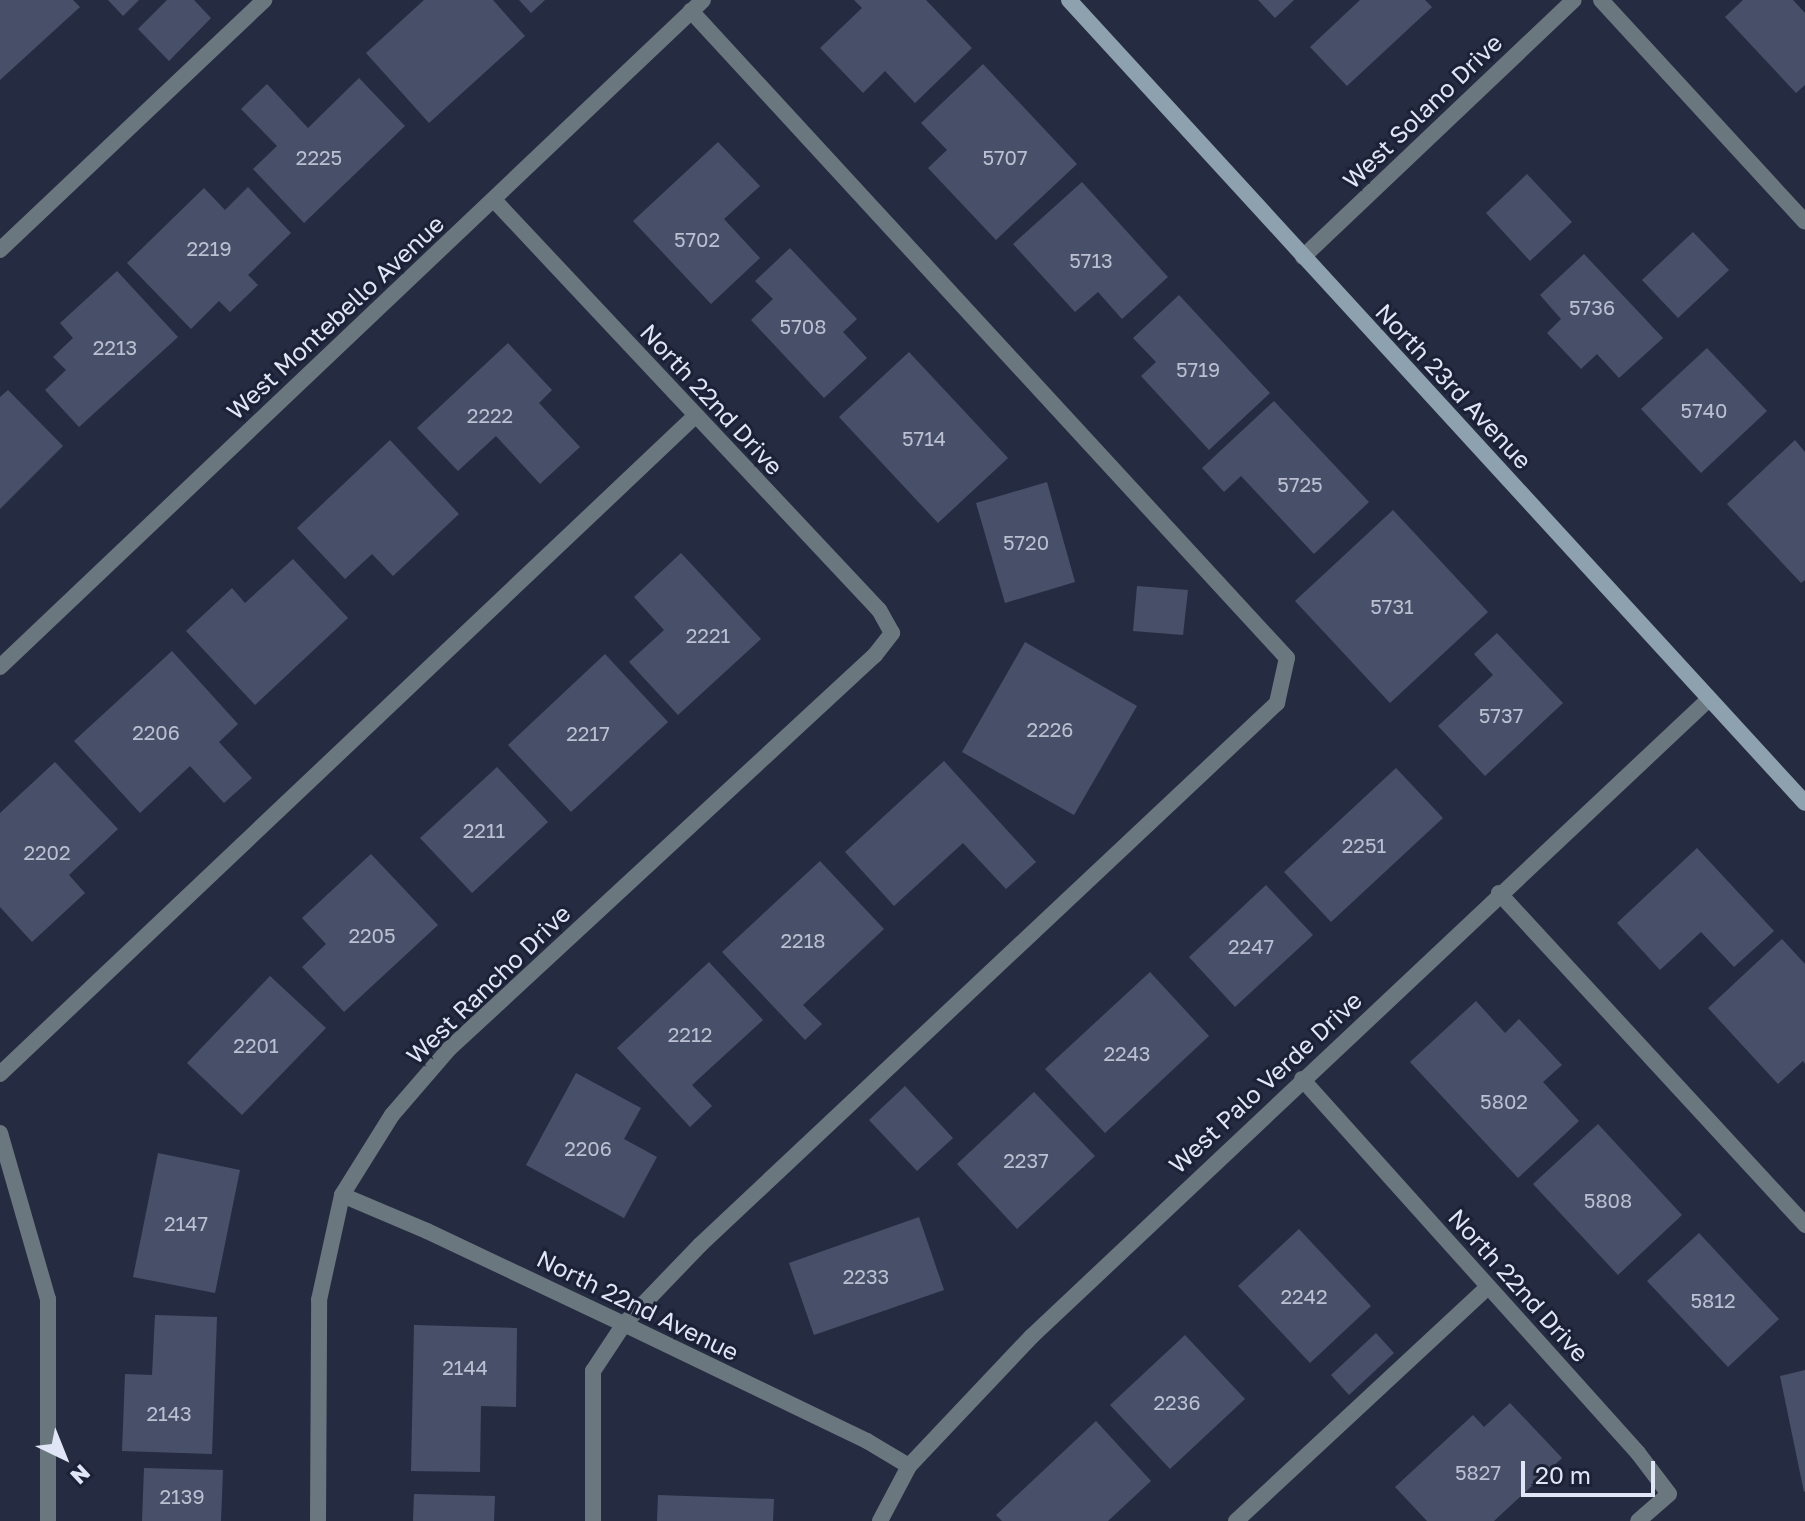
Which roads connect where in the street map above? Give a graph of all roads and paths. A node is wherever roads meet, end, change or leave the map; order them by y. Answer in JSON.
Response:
{"nodes":[{"id":1,"x":264,"y":0,"type":"edge"},
{"id":2,"x":1069,"y":0,"type":"edge"},
{"id":3,"x":1574,"y":0,"type":"edge"},
{"id":4,"x":1601,"y":0,"type":"edge"},
{"id":5,"x":697,"y":6,"type":"edge"},
{"id":6,"x":494,"y":200,"type":"junction"},
{"id":7,"x":1805,"y":222,"type":"edge"},
{"id":8,"x":0,"y":250,"type":"edge"},
{"id":9,"x":1303,"y":257,"type":"junction"},
{"id":10,"x":694,"y":417,"type":"junction"},
{"id":11,"x":892,"y":633,"type":"joint"},
{"id":12,"x":0,"y":667,"type":"edge"},
{"id":13,"x":1709,"y":699,"type":"junction"},
{"id":14,"x":1805,"y":803,"type":"edge"},
{"id":15,"x":1499,"y":893,"type":"junction"},
{"id":16,"x":0,"y":1074,"type":"edge"},
{"id":17,"x":1302,"y":1079,"type":"junction"},
{"id":18,"x":0,"y":1133,"type":"edge"},
{"id":19,"x":342,"y":1195,"type":"junction"},
{"id":20,"x":1805,"y":1225,"type":"edge"},
{"id":21,"x":1488,"y":1287,"type":"junction"},
{"id":22,"x":624,"y":1324,"type":"junction"},
{"id":23,"x":909,"y":1466,"type":"junction"},
{"id":24,"x":48,"y":1521,"type":"edge"},
{"id":25,"x":318,"y":1521,"type":"edge"},
{"id":26,"x":593,"y":1521,"type":"edge"},
{"id":27,"x":880,"y":1521,"type":"edge"},
{"id":28,"x":1236,"y":1521,"type":"edge"},
{"id":29,"x":1638,"y":1521,"type":"edge"}],
"edges":[{"from":1,"to":8,"type":"street"},
{"from":2,"to":9,"type":"street","name":"North 23rd Avenue"},
{"from":3,"to":9,"type":"street","name":"West Solano Drive"},
{"from":4,"to":7,"type":"street"},
{"from":5,"to":6,"type":"street","name":"West Montebello Avenue"},
{"from":5,"to":22,"type":"street"},
{"from":6,"to":10,"type":"street","name":"North 22nd Drive"},
{"from":6,"to":12,"type":"street","name":"West Montebello Avenue"},
{"from":9,"to":13,"type":"street","name":"North 23rd Avenue"},
{"from":10,"to":11,"type":"street","name":"North 22nd Drive"},
{"from":10,"to":16,"type":"street"},
{"from":11,"to":19,"type":"street","name":"West Rancho Drive"},
{"from":13,"to":14,"type":"street","name":"North 23rd Avenue"},
{"from":13,"to":15,"type":"street","name":"West Palo Verde Drive"},
{"from":15,"to":17,"type":"street","name":"West Palo Verde Drive"},
{"from":15,"to":20,"type":"street"},
{"from":17,"to":21,"type":"street","name":"North 22nd Drive"},
{"from":17,"to":23,"type":"street","name":"West Palo Verde Drive"},
{"from":18,"to":24,"type":"street"},
{"from":19,"to":22,"type":"street","name":"North 22nd Avenue"},
{"from":19,"to":25,"type":"street","name":"West Rancho Drive"},
{"from":21,"to":28,"type":"street"},
{"from":21,"to":29,"type":"street","name":"North 22nd Drive"},
{"from":22,"to":23,"type":"street","name":"North 22nd Avenue"},
{"from":22,"to":26,"type":"street"},
{"from":23,"to":27,"type":"street","name":"West Palo Verde Drive"}]}
